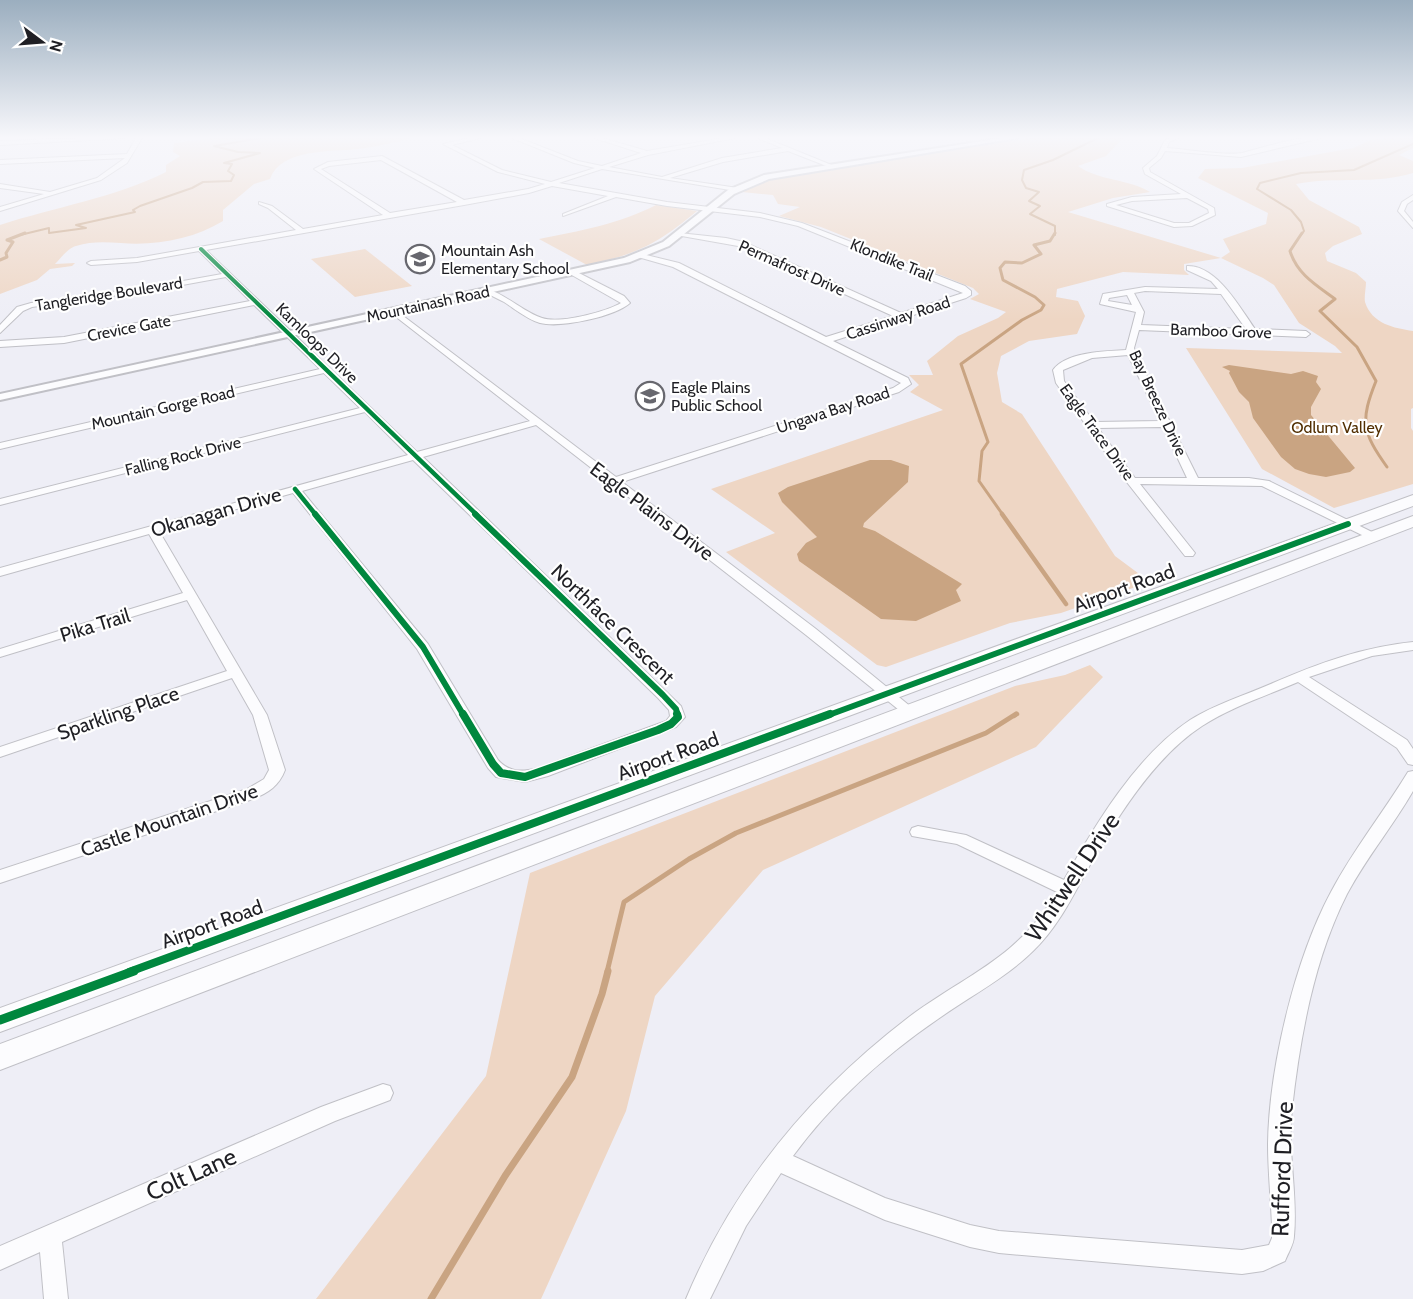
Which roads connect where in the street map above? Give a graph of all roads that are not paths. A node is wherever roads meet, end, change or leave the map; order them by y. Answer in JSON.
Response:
{"nodes":[{"id":1,"x":34,"y":199,"type":"edge"},
{"id":2,"x":363,"y":199,"type":"edge"},
{"id":3,"x":456,"y":199,"type":"edge"},
{"id":4,"x":488,"y":199,"type":"edge"},
{"id":5,"x":606,"y":199,"type":"edge"},
{"id":6,"x":633,"y":199,"type":"edge"},
{"id":7,"x":723,"y":199,"type":"edge"},
{"id":8,"x":1139,"y":199,"type":"edge"},
{"id":9,"x":1191,"y":199,"type":"edge"},
{"id":10,"x":1411,"y":199,"type":"edge"},
{"id":11,"x":261,"y":203,"type":"dead end"},
{"id":12,"x":464,"y":203,"type":"junction"},
{"id":13,"x":0,"y":209,"type":"edge"},
{"id":14,"x":710,"y":209,"type":"junction"},
{"id":15,"x":565,"y":215,"type":"dead end"},
{"id":16,"x":390,"y":216,"type":"junction"},
{"id":17,"x":1413,"y":226,"type":"edge"},
{"id":18,"x":302,"y":231,"type":"junction"},
{"id":19,"x":679,"y":235,"type":"junction"},
{"id":20,"x":201,"y":249,"type":"junction"},
{"id":21,"x":641,"y":255,"type":"junction"},
{"id":22,"x":91,"y":263,"type":"dead end"},
{"id":23,"x":1190,"y":268,"type":"dead end"},
{"id":24,"x":573,"y":272,"type":"junction"},
{"id":25,"x":227,"y":274,"type":"junction"},
{"id":26,"x":487,"y":291,"type":"junction"},
{"id":27,"x":1129,"y":291,"type":"junction"},
{"id":28,"x":968,"y":292,"type":"joint"},
{"id":29,"x":1224,"y":292,"type":"junction"},
{"id":30,"x":256,"y":302,"type":"junction"},
{"id":31,"x":1136,"y":308,"type":"junction"},
{"id":32,"x":394,"y":311,"type":"junction"},
{"id":33,"x":901,"y":316,"type":"junction"},
{"id":34,"x":1137,"y":327,"type":"junction"},
{"id":35,"x":0,"y":330,"type":"edge"},
{"id":36,"x":1253,"y":332,"type":"junction"},
{"id":37,"x":289,"y":334,"type":"junction"},
{"id":38,"x":1306,"y":334,"type":"dead end"},
{"id":39,"x":826,"y":340,"type":"junction"},
{"id":40,"x":0,"y":344,"type":"edge"},
{"id":41,"x":1131,"y":352,"type":"junction"},
{"id":42,"x":325,"y":370,"type":"junction"},
{"id":43,"x":0,"y":397,"type":"edge"},
{"id":44,"x":366,"y":409,"type":"junction"},
{"id":45,"x":536,"y":422,"type":"junction"},
{"id":46,"x":1167,"y":424,"type":"junction"},
{"id":47,"x":1092,"y":425,"type":"junction"},
{"id":48,"x":0,"y":446,"type":"edge"},
{"id":49,"x":415,"y":456,"type":"junction"},
{"id":50,"x":1194,"y":480,"type":"junction"},
{"id":51,"x":613,"y":481,"type":"junction"},
{"id":52,"x":1132,"y":481,"type":"junction"},
{"id":53,"x":295,"y":489,"type":"junction"},
{"id":54,"x":1413,"y":500,"type":"edge"},
{"id":55,"x":0,"y":502,"type":"edge"},
{"id":56,"x":1413,"y":520,"type":"edge"},
{"id":57,"x":1348,"y":524,"type":"junction"},
{"id":58,"x":152,"y":530,"type":"junction"},
{"id":59,"x":1372,"y":536,"type":"junction"},
{"id":60,"x":1189,"y":553,"type":"dead end"},
{"id":61,"x":0,"y":572,"type":"edge"},
{"id":62,"x":190,"y":595,"type":"junction"},
{"id":63,"x":1413,"y":646,"type":"edge"},
{"id":64,"x":0,"y":653,"type":"edge"},
{"id":65,"x":234,"y":673,"type":"junction"},
{"id":66,"x":1299,"y":677,"type":"junction"},
{"id":67,"x":887,"y":693,"type":"junction"},
{"id":68,"x":909,"y":711,"type":"junction"},
{"id":69,"x":0,"y":752,"type":"edge"},
{"id":70,"x":1413,"y":760,"type":"edge"},
{"id":71,"x":1413,"y":776,"type":"edge"},
{"id":72,"x":918,"y":832,"type":"dead end"},
{"id":73,"x":0,"y":877,"type":"edge"},
{"id":74,"x":1066,"y":889,"type":"junction"},
{"id":75,"x":0,"y":1020,"type":"edge"},
{"id":76,"x":0,"y":1057,"type":"edge"},
{"id":77,"x":383,"y":1093,"type":"dead end"},
{"id":78,"x":777,"y":1159,"type":"junction"},
{"id":79,"x":50,"y":1236,"type":"junction"},
{"id":80,"x":0,"y":1258,"type":"edge"},
{"id":81,"x":56,"y":1299,"type":"edge"},
{"id":82,"x":698,"y":1299,"type":"edge"}],
"edges":[{"from":1,"to":13,"type":"street"},
{"from":2,"to":16,"type":"street"},
{"from":3,"to":12,"type":"street"},
{"from":4,"to":12,"type":"street"},
{"from":5,"to":15,"type":"street"},
{"from":6,"to":14,"type":"street","name":"Klondike Trail"},
{"from":7,"to":14,"type":"street","name":"Mountainash Road"},
{"from":8,"to":9,"type":"street"},
{"from":10,"to":17,"type":"street"},
{"from":11,"to":18,"type":"street"},
{"from":12,"to":16,"type":"street"},
{"from":14,"to":19,"type":"street","name":"Mountainash Road"},
{"from":14,"to":28,"type":"street","name":"Klondike Trail"},
{"from":16,"to":18,"type":"street"},
{"from":18,"to":20,"type":"street"},
{"from":19,"to":21,"type":"street","name":"Mountainash Road"},
{"from":19,"to":33,"type":"street","name":"Permafrost Drive"},
{"from":20,"to":22,"type":"street"},
{"from":20,"to":25,"type":"street","name":"Kamloops Drive"},
{"from":21,"to":24,"type":"street","name":"Mountainash Road"},
{"from":21,"to":39,"type":"street","name":"Ungava Bay Road"},
{"from":23,"to":29,"type":"street"},
{"from":24,"to":26,"type":"street","name":"Mountainash Road"},
{"from":24,"to":26,"type":"street"},
{"from":25,"to":30,"type":"street","name":"Kamloops Drive"},
{"from":25,"to":35,"type":"street","name":"Tangleridge Boulevard"},
{"from":26,"to":32,"type":"street","name":"Mountainash Road"},
{"from":27,"to":29,"type":"street"},
{"from":27,"to":31,"type":"street","name":"Bay Breeze Drive"},
{"from":27,"to":31,"type":"street"},
{"from":28,"to":33,"type":"street","name":"Cassinway Road"},
{"from":29,"to":36,"type":"street"},
{"from":30,"to":37,"type":"street","name":"Kamloops Drive"},
{"from":30,"to":40,"type":"street","name":"Crevice Gate"},
{"from":31,"to":34,"type":"street","name":"Bay Breeze Drive"},
{"from":32,"to":37,"type":"street","name":"Mountainash Road"},
{"from":32,"to":45,"type":"street","name":"Eagle Plains Drive"},
{"from":33,"to":39,"type":"street","name":"Cassinway Road"},
{"from":34,"to":36,"type":"street","name":"Bamboo Grove"},
{"from":34,"to":41,"type":"street","name":"Bay Breeze Drive"},
{"from":36,"to":38,"type":"street","name":"Bamboo Grove"},
{"from":37,"to":42,"type":"street","name":"Kamloops Drive"},
{"from":37,"to":43,"type":"street","name":"Mountainash Road"},
{"from":39,"to":51,"type":"street","name":"Ungava Bay Road"},
{"from":41,"to":46,"type":"street","name":"Bay Breeze Drive"},
{"from":41,"to":47,"type":"street","name":"Eagle Trace Drive"},
{"from":42,"to":44,"type":"street","name":"Kamloops Drive"},
{"from":42,"to":48,"type":"street","name":"Mountain Gorge Road"},
{"from":44,"to":49,"type":"street","name":"Kamloops Drive"},
{"from":44,"to":55,"type":"street","name":"Falling Rock Drive"},
{"from":45,"to":49,"type":"street","name":"Okanagan Drive"},
{"from":45,"to":51,"type":"street","name":"Eagle Plains Drive"},
{"from":46,"to":47,"type":"street"},
{"from":46,"to":50,"type":"street","name":"Bay Breeze Drive"},
{"from":47,"to":52,"type":"street","name":"Eagle Trace Drive"},
{"from":49,"to":53,"type":"street","name":"Okanagan Drive"},
{"from":49,"to":53,"type":"street","name":"Northface Crescent"},
{"from":50,"to":52,"type":"street"},
{"from":50,"to":57,"type":"street"},
{"from":51,"to":67,"type":"street","name":"Eagle Plains Drive"},
{"from":52,"to":60,"type":"street","name":"Eagle Trace Drive"},
{"from":53,"to":58,"type":"street","name":"Okanagan Drive"},
{"from":54,"to":57,"type":"main road","name":"Airport Road"},
{"from":56,"to":59,"type":"main road","name":"Airport Road"},
{"from":57,"to":59,"type":"street"},
{"from":57,"to":67,"type":"main road","name":"Airport Road"},
{"from":58,"to":61,"type":"street","name":"Okanagan Drive"},
{"from":58,"to":62,"type":"street","name":"Castle Mountain Drive"},
{"from":59,"to":68,"type":"main road","name":"Airport Road"},
{"from":62,"to":64,"type":"street","name":"Pika Trail"},
{"from":62,"to":65,"type":"street","name":"Castle Mountain Drive"},
{"from":63,"to":66,"type":"street","name":"Whitwell Drive"},
{"from":65,"to":69,"type":"street","name":"Sparkling Place"},
{"from":65,"to":73,"type":"street","name":"Castle Mountain Drive"},
{"from":66,"to":70,"type":"street"},
{"from":66,"to":74,"type":"street","name":"Whitwell Drive"},
{"from":67,"to":68,"type":"street","name":"Eagle Plains Drive"},
{"from":67,"to":75,"type":"main road","name":"Airport Road"},
{"from":68,"to":76,"type":"main road","name":"Airport Road"},
{"from":71,"to":78,"type":"street","name":"Rufford Drive"},
{"from":72,"to":74,"type":"street"},
{"from":74,"to":78,"type":"street","name":"Whitwell Drive"},
{"from":77,"to":79,"type":"street","name":"Colt Lane"},
{"from":78,"to":82,"type":"street","name":"Whitwell Drive"},
{"from":79,"to":80,"type":"street","name":"Colt Lane"},
{"from":79,"to":81,"type":"street"}]}
